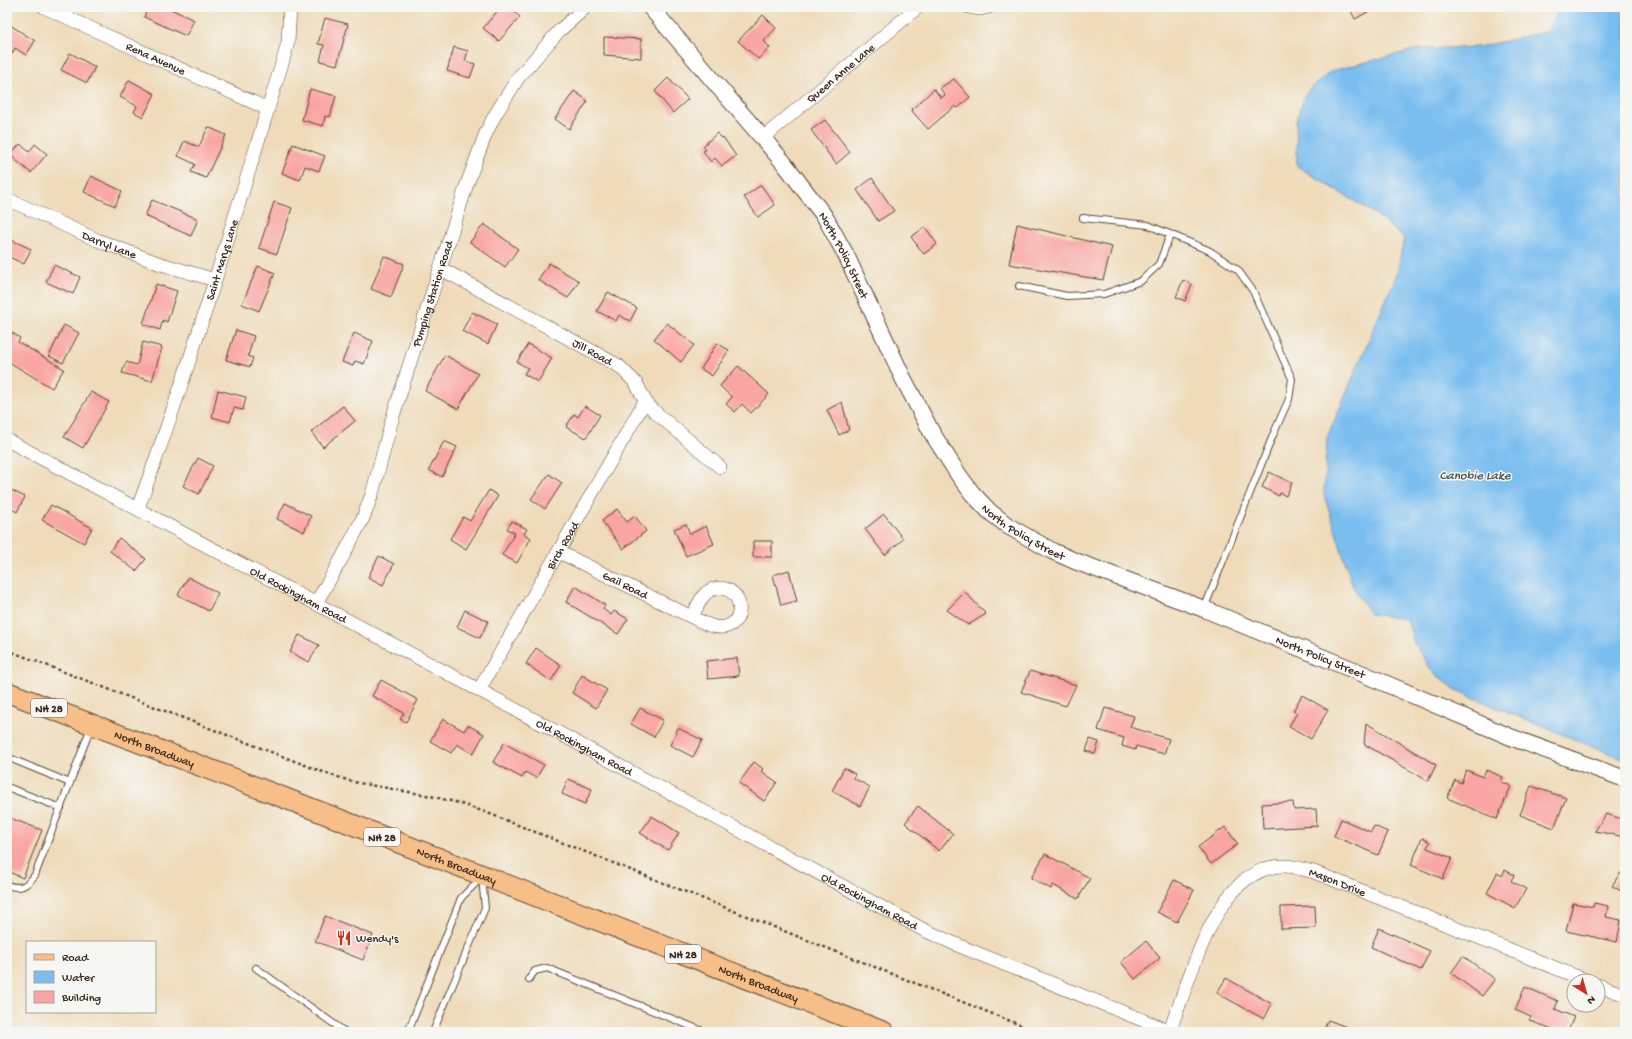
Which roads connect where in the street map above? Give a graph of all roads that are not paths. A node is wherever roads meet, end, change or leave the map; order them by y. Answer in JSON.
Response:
{"nodes":[{"id":1,"x":44,"y":7,"type":"edge"},
{"id":2,"x":290,"y":7,"type":"edge"},
{"id":3,"x":586,"y":7,"type":"edge"},
{"id":4,"x":650,"y":7,"type":"edge"},
{"id":5,"x":918,"y":7,"type":"edge"},
{"id":6,"x":969,"y":7,"type":"edge"},
{"id":7,"x":989,"y":7,"type":"edge"},
{"id":8,"x":268,"y":109,"type":"junction"},
{"id":9,"x":763,"y":138,"type":"junction"},
{"id":10,"x":7,"y":199,"type":"edge"},
{"id":11,"x":1083,"y":218,"type":"dead end"},
{"id":12,"x":1170,"y":235,"type":"junction"},
{"id":13,"x":440,"y":268,"type":"junction"},
{"id":14,"x":215,"y":280,"type":"junction"},
{"id":15,"x":1019,"y":286,"type":"dead end"},
{"id":16,"x":645,"y":401,"type":"junction"},
{"id":17,"x":7,"y":440,"type":"edge"},
{"id":18,"x":720,"y":467,"type":"dead end"},
{"id":19,"x":138,"y":508,"type":"junction"},
{"id":20,"x":559,"y":552,"type":"junction"},
{"id":21,"x":316,"y":603,"type":"junction"},
{"id":22,"x":1204,"y":609,"type":"junction"},
{"id":23,"x":692,"y":617,"type":"dead end"},
{"id":24,"x":479,"y":690,"type":"junction"},
{"id":25,"x":7,"y":692,"type":"edge"},
{"id":26,"x":91,"y":725,"type":"junction"},
{"id":27,"x":7,"y":757,"type":"edge"},
{"id":28,"x":1625,"y":779,"type":"edge"},
{"id":29,"x":70,"y":783,"type":"junction"},
{"id":30,"x":7,"y":788,"type":"edge"},
{"id":31,"x":61,"y":808,"type":"junction"},
{"id":32,"x":482,"y":876,"type":"junction"},
{"id":33,"x":7,"y":885,"type":"edge"},
{"id":34,"x":256,"y":968,"type":"dead end"},
{"id":35,"x":1568,"y":973,"type":"edge"},
{"id":36,"x":529,"y":979,"type":"dead end"},
{"id":37,"x":1606,"y":988,"type":"edge"},
{"id":38,"x":1625,"y":996,"type":"edge"},
{"id":39,"x":1171,"y":1031,"type":"edge"},
{"id":40,"x":345,"y":1032,"type":"edge"},
{"id":41,"x":408,"y":1032,"type":"edge"},
{"id":42,"x":433,"y":1032,"type":"edge"},
{"id":43,"x":705,"y":1032,"type":"edge"},
{"id":44,"x":884,"y":1032,"type":"edge"}],
"edges":[{"from":1,"to":8,"type":"street","name":"Rena Avenue"},
{"from":2,"to":8,"type":"street","name":"Saint Marys Lane"},
{"from":3,"to":13,"type":"street","name":"Pumping Station Road"},
{"from":4,"to":9,"type":"street","name":"North Policy Street"},
{"from":5,"to":9,"type":"street","name":"Queen Anne Lane"},
{"from":6,"to":7,"type":"street"},
{"from":8,"to":14,"type":"street","name":"Saint Marys Lane"},
{"from":9,"to":22,"type":"street","name":"North Policy Street"},
{"from":10,"to":14,"type":"street","name":"Darryl Lane"},
{"from":11,"to":12,"type":"lane"},
{"from":12,"to":15,"type":"lane"},
{"from":12,"to":22,"type":"lane"},
{"from":13,"to":16,"type":"street","name":"Jill Road"},
{"from":13,"to":21,"type":"street","name":"Pumping Station Road"},
{"from":14,"to":19,"type":"street","name":"Saint Marys Lane"},
{"from":16,"to":18,"type":"street","name":"Jill Road"},
{"from":16,"to":20,"type":"street","name":"Birch Road"},
{"from":17,"to":19,"type":"street","name":"Old Rockingham Road"},
{"from":19,"to":21,"type":"street","name":"Old Rockingham Road"},
{"from":20,"to":23,"type":"street","name":"Gail Road"},
{"from":20,"to":24,"type":"street","name":"Birch Road"},
{"from":21,"to":24,"type":"street","name":"Old Rockingham Road"},
{"from":22,"to":28,"type":"street","name":"North Policy Street"},
{"from":24,"to":39,"type":"street","name":"Old Rockingham Road"},
{"from":25,"to":26,"type":"main road","name":"North Broadway","number":"NH 28"},
{"from":26,"to":29,"type":"lane"},
{"from":26,"to":32,"type":"main road","name":"North Broadway","number":"NH 28"},
{"from":27,"to":29,"type":"lane"},
{"from":29,"to":31,"type":"lane"},
{"from":30,"to":31,"type":"lane"},
{"from":31,"to":33,"type":"lane"},
{"from":32,"to":41,"type":"lane"},
{"from":32,"to":42,"type":"lane"},
{"from":32,"to":44,"type":"main road","name":"North Broadway","number":"NH 28"},
{"from":34,"to":40,"type":"lane"},
{"from":35,"to":39,"type":"street","name":"Mason Drive"},
{"from":36,"to":43,"type":"lane"},
{"from":37,"to":38,"type":"street"}]}
